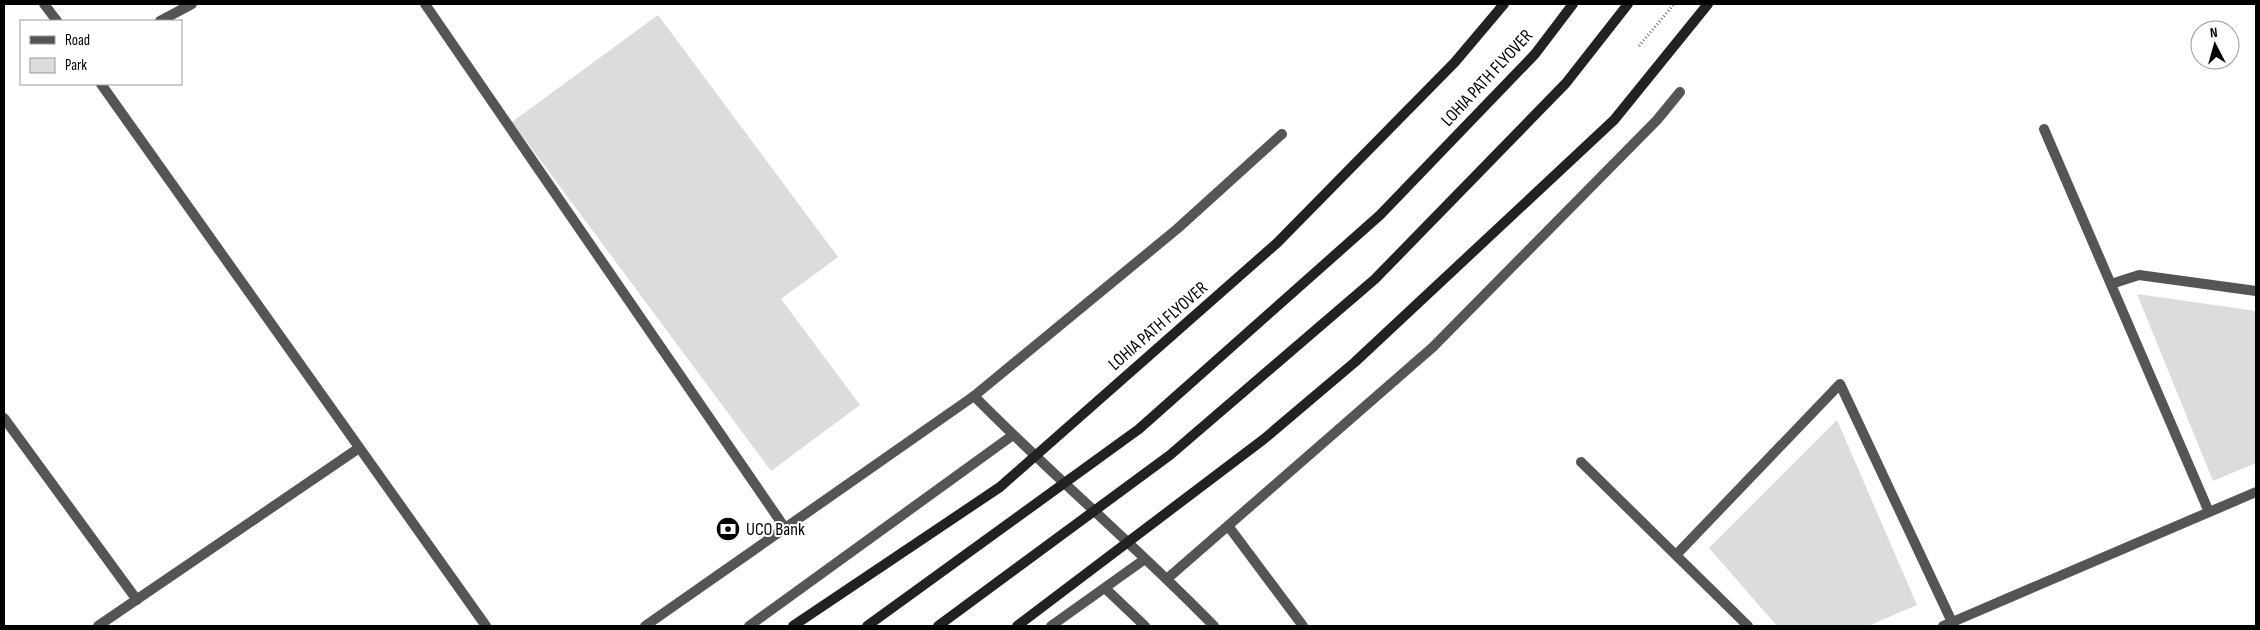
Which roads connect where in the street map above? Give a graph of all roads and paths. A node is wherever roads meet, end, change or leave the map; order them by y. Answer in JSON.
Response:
{"nodes":[{"id":1,"x":44,"y":4,"type":"edge"},
{"id":2,"x":192,"y":4,"type":"edge"},
{"id":3,"x":425,"y":4,"type":"edge"},
{"id":4,"x":1504,"y":4,"type":"edge"},
{"id":5,"x":1573,"y":4,"type":"edge"},
{"id":6,"x":1628,"y":4,"type":"edge"},
{"id":7,"x":1674,"y":4,"type":"edge"},
{"id":8,"x":1708,"y":4,"type":"edge"},
{"id":9,"x":56,"y":20,"type":"edge"},
{"id":10,"x":162,"y":20,"type":"edge"},
{"id":11,"x":1639,"y":46,"type":"dead end"},
{"id":12,"x":102,"y":85,"type":"edge"},
{"id":13,"x":1680,"y":92,"type":"dead end"},
{"id":14,"x":2044,"y":129,"type":"dead end"},
{"id":15,"x":1282,"y":134,"type":"dead end"},
{"id":16,"x":2111,"y":284,"type":"junction"},
{"id":17,"x":2256,"y":291,"type":"edge"},
{"id":18,"x":974,"y":396,"type":"junction"},
{"id":19,"x":4,"y":418,"type":"edge"},
{"id":20,"x":1013,"y":436,"type":"junction"},
{"id":21,"x":359,"y":448,"type":"junction"},
{"id":22,"x":1581,"y":462,"type":"dead end"},
{"id":23,"x":2256,"y":492,"type":"edge"},
{"id":24,"x":2209,"y":512,"type":"junction"},
{"id":25,"x":1229,"y":526,"type":"junction"},
{"id":26,"x":785,"y":528,"type":"junction"},
{"id":27,"x":1676,"y":555,"type":"junction"},
{"id":28,"x":1145,"y":559,"type":"junction"},
{"id":29,"x":1168,"y":578,"type":"junction"},
{"id":30,"x":1105,"y":588,"type":"junction"},
{"id":31,"x":137,"y":600,"type":"junction"},
{"id":32,"x":1947,"y":624,"type":"edge"},
{"id":33,"x":98,"y":626,"type":"edge"},
{"id":34,"x":486,"y":626,"type":"edge"},
{"id":35,"x":645,"y":626,"type":"edge"},
{"id":36,"x":749,"y":626,"type":"edge"},
{"id":37,"x":793,"y":626,"type":"edge"},
{"id":38,"x":867,"y":626,"type":"edge"},
{"id":39,"x":938,"y":626,"type":"edge"},
{"id":40,"x":1018,"y":626,"type":"edge"},
{"id":41,"x":1051,"y":626,"type":"edge"},
{"id":42,"x":1145,"y":626,"type":"edge"},
{"id":43,"x":1214,"y":626,"type":"edge"},
{"id":44,"x":1303,"y":626,"type":"edge"},
{"id":45,"x":1748,"y":626,"type":"edge"}],
"edges":[{"from":1,"to":9,"type":"street"},
{"from":2,"to":10,"type":"street"},
{"from":3,"to":26,"type":"street"},
{"from":4,"to":37,"type":"main road","name":"LOHIA PATH FLYOVER","bridge":true},
{"from":5,"to":38,"type":"main road","name":"LOHIA PATH FLYOVER","bridge":true},
{"from":6,"to":39,"type":"main road","bridge":true},
{"from":7,"to":11,"type":"path"},
{"from":8,"to":40,"type":"main road","bridge":true},
{"from":12,"to":21,"type":"street"},
{"from":13,"to":25,"type":"street"},
{"from":14,"to":16,"type":"street"},
{"from":15,"to":18,"type":"street"},
{"from":16,"to":17,"type":"street"},
{"from":16,"to":24,"type":"street"},
{"from":18,"to":20,"type":"street"},
{"from":18,"to":26,"type":"street"},
{"from":19,"to":31,"type":"street"},
{"from":20,"to":28,"type":"street"},
{"from":20,"to":36,"type":"street"},
{"from":21,"to":31,"type":"street"},
{"from":21,"to":34,"type":"street"},
{"from":22,"to":27,"type":"street"},
{"from":23,"to":24,"type":"street"},
{"from":24,"to":32,"type":"street"},
{"from":25,"to":29,"type":"street"},
{"from":25,"to":44,"type":"street"},
{"from":26,"to":35,"type":"street"},
{"from":27,"to":32,"type":"street"},
{"from":27,"to":45,"type":"street"},
{"from":28,"to":29,"type":"street"},
{"from":28,"to":30,"type":"street"},
{"from":29,"to":43,"type":"street"},
{"from":30,"to":41,"type":"street"},
{"from":30,"to":42,"type":"street"},
{"from":31,"to":33,"type":"street"}]}
